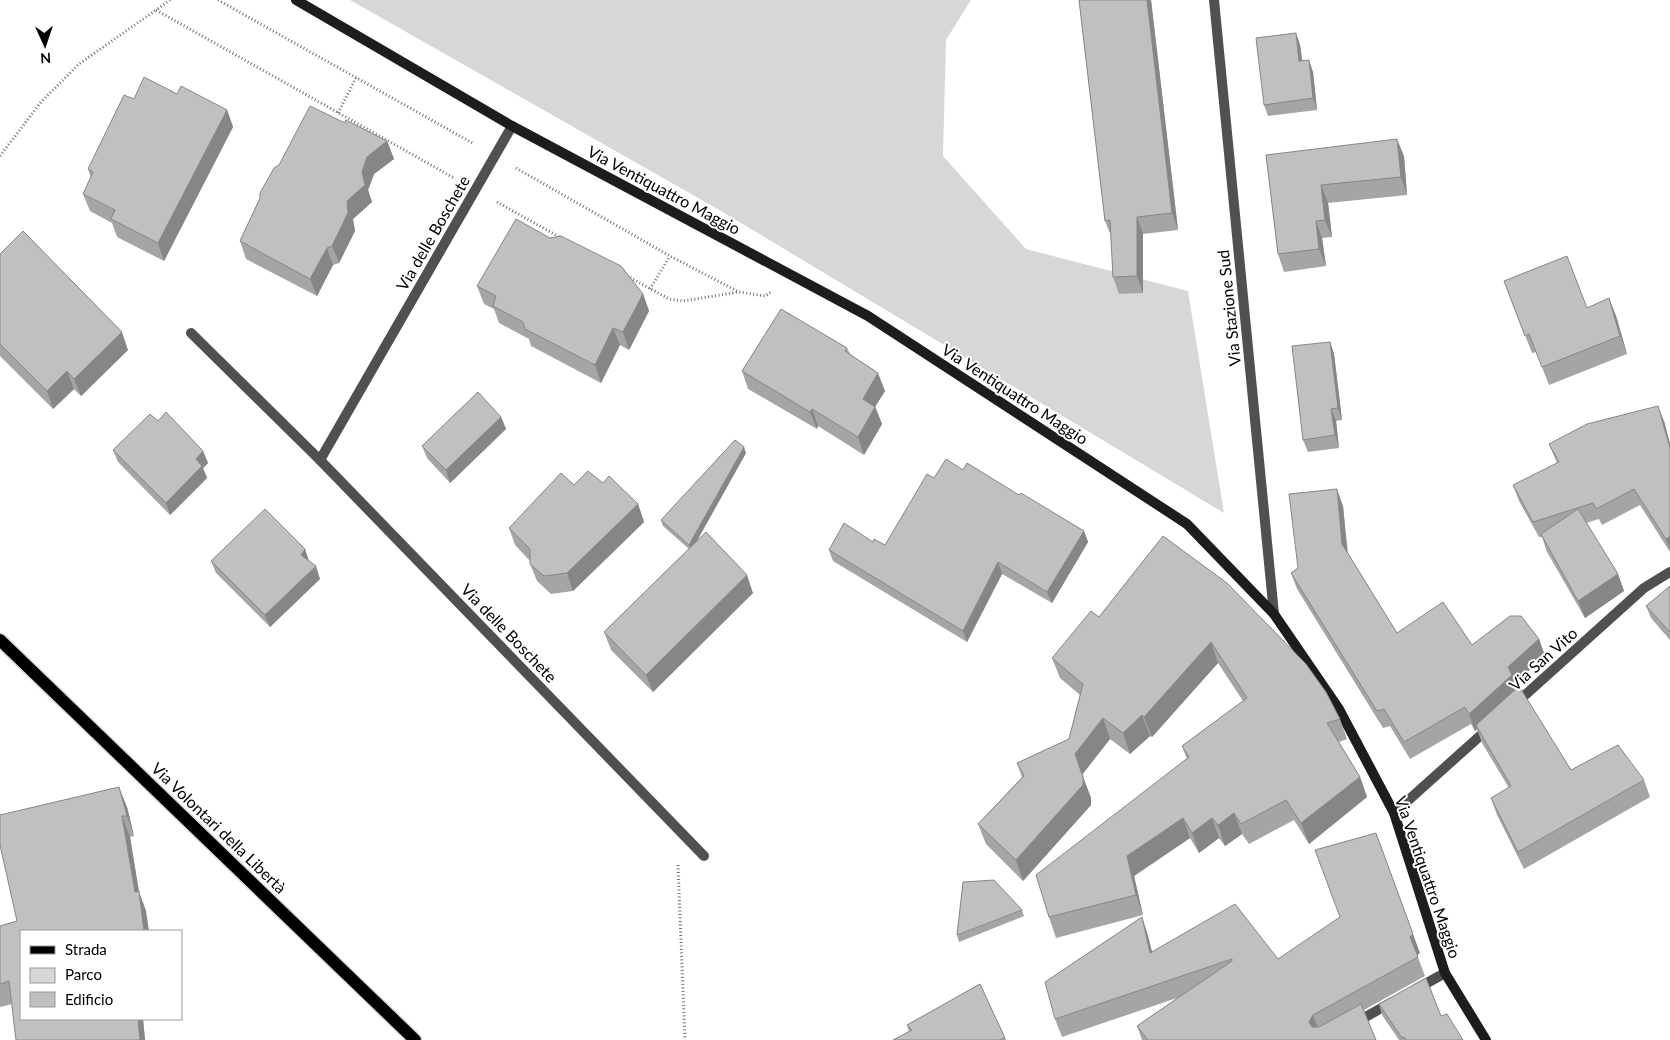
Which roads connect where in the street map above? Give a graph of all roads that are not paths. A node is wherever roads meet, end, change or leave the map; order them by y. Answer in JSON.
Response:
{"nodes":[{"id":1,"x":296,"y":0,"type":"edge"},
{"id":2,"x":1214,"y":0,"type":"edge"},
{"id":3,"x":512,"y":126,"type":"junction"},
{"id":4,"x":191,"y":333,"type":"dead end"},
{"id":5,"x":320,"y":460,"type":"junction"},
{"id":6,"x":1670,"y":572,"type":"edge"},
{"id":7,"x":1274,"y":614,"type":"junction"},
{"id":8,"x":0,"y":640,"type":"edge"},
{"id":9,"x":1394,"y":813,"type":"junction"},
{"id":10,"x":704,"y":856,"type":"dead end"},
{"id":11,"x":1445,"y":973,"type":"junction"},
{"id":12,"x":1349,"y":1026,"type":"edge"},
{"id":13,"x":414,"y":1040,"type":"edge"},
{"id":14,"x":1486,"y":1040,"type":"edge"}],
"edges":[{"from":1,"to":3,"type":"street","name":"Via Ventiquattro Maggio"},
{"from":2,"to":7,"type":"street","name":"Via Stazione Sud"},
{"from":3,"to":5,"type":"street","name":"Via delle Boschete"},
{"from":3,"to":7,"type":"street","name":"Via Ventiquattro Maggio"},
{"from":4,"to":5,"type":"street","name":"Via delle Boschete"},
{"from":5,"to":10,"type":"street","name":"Via delle Boschete"},
{"from":6,"to":9,"type":"street","name":"Via San Vito"},
{"from":7,"to":9,"type":"street","name":"Via Ventiquattro Maggio"},
{"from":8,"to":13,"type":"main road","name":"Via Volontari della Libertà"},
{"from":9,"to":11,"type":"street","name":"Via Ventiquattro Maggio"},
{"from":11,"to":12,"type":"street"},
{"from":11,"to":14,"type":"street","name":"Via Ventiquattro Maggio"}]}
